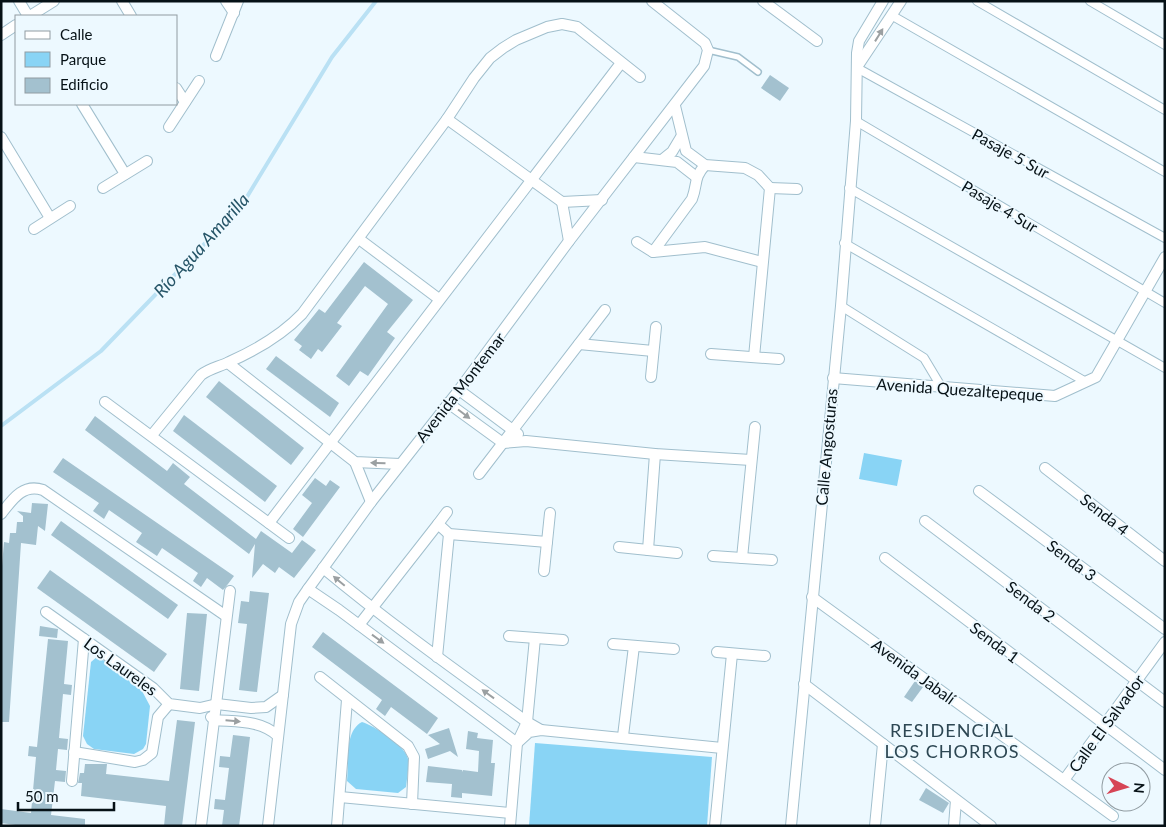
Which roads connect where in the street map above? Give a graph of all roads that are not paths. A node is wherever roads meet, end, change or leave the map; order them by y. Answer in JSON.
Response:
{"nodes":[{"id":1,"x":19,"y":1,"type":"edge"},
{"id":2,"x":54,"y":1,"type":"edge"},
{"id":3,"x":122,"y":1,"type":"edge"},
{"id":4,"x":226,"y":1,"type":"edge"},
{"id":5,"x":238,"y":1,"type":"edge"},
{"id":6,"x":652,"y":1,"type":"edge"},
{"id":7,"x":763,"y":1,"type":"edge"},
{"id":8,"x":883,"y":1,"type":"edge"},
{"id":9,"x":901,"y":1,"type":"edge"},
{"id":10,"x":977,"y":1,"type":"edge"},
{"id":11,"x":1090,"y":1,"type":"edge"},
{"id":12,"x":234,"y":13,"type":"junction"},
{"id":13,"x":28,"y":15,"type":"edge"},
{"id":14,"x":31,"y":15,"type":"edge"},
{"id":15,"x":130,"y":15,"type":"edge"},
{"id":16,"x":892,"y":15,"type":"junction"},
{"id":17,"x":15,"y":26,"type":"edge"},
{"id":18,"x":1,"y":35,"type":"edge"},
{"id":19,"x":817,"y":41,"type":"dead end"},
{"id":20,"x":1165,"y":45,"type":"edge"},
{"id":21,"x":708,"y":50,"type":"junction"},
{"id":22,"x":216,"y":56,"type":"dead end"},
{"id":23,"x":621,"y":63,"type":"junction"},
{"id":24,"x":857,"y":68,"type":"junction"},
{"id":25,"x":758,"y":72,"type":"dead end"},
{"id":26,"x":640,"y":77,"type":"dead end"},
{"id":27,"x":199,"y":81,"type":"dead end"},
{"id":28,"x":178,"y":91,"type":"edge"},
{"id":29,"x":185,"y":102,"type":"junction"},
{"id":30,"x":83,"y":105,"type":"edge"},
{"id":31,"x":674,"y":106,"type":"junction"},
{"id":32,"x":1165,"y":110,"type":"edge"},
{"id":33,"x":447,"y":119,"type":"junction"},
{"id":34,"x":856,"y":120,"type":"junction"},
{"id":35,"x":169,"y":126,"type":"dead end"},
{"id":36,"x":1,"y":137,"type":"edge"},
{"id":37,"x":681,"y":137,"type":"junction"},
{"id":38,"x":634,"y":157,"type":"junction"},
{"id":39,"x":147,"y":160,"type":"dead end"},
{"id":40,"x":662,"y":160,"type":"junction"},
{"id":41,"x":705,"y":165,"type":"junction"},
{"id":42,"x":1165,"y":172,"type":"edge"},
{"id":43,"x":124,"y":174,"type":"junction"},
{"id":44,"x":696,"y":176,"type":"junction"},
{"id":45,"x":530,"y":180,"type":"junction"},
{"id":46,"x":103,"y":188,"type":"dead end"},
{"id":47,"x":770,"y":188,"type":"junction"},
{"id":48,"x":850,"y":188,"type":"junction"},
{"id":49,"x":796,"y":189,"type":"dead end"},
{"id":50,"x":602,"y":200,"type":"junction"},
{"id":51,"x":562,"y":202,"type":"junction"},
{"id":52,"x":70,"y":206,"type":"dead end"},
{"id":53,"x":50,"y":218,"type":"junction"},
{"id":54,"x":34,"y":229,"type":"dead end"},
{"id":55,"x":1165,"y":238,"type":"edge"},
{"id":56,"x":359,"y":239,"type":"junction"},
{"id":57,"x":569,"y":241,"type":"junction"},
{"id":58,"x":637,"y":242,"type":"dead end"},
{"id":59,"x":844,"y":244,"type":"junction"},
{"id":60,"x":653,"y":252,"type":"junction"},
{"id":61,"x":1165,"y":257,"type":"edge"},
{"id":62,"x":762,"y":262,"type":"junction"},
{"id":63,"x":1145,"y":292,"type":"junction"},
{"id":64,"x":439,"y":299,"type":"junction"},
{"id":65,"x":1165,"y":303,"type":"edge"},
{"id":66,"x":841,"y":306,"type":"junction"},
{"id":67,"x":605,"y":310,"type":"dead end"},
{"id":68,"x":656,"y":327,"type":"dead end"},
{"id":69,"x":1117,"y":341,"type":"junction"},
{"id":70,"x":580,"y":344,"type":"junction"},
{"id":71,"x":653,"y":351,"type":"junction"},
{"id":72,"x":711,"y":354,"type":"dead end"},
{"id":73,"x":754,"y":357,"type":"junction"},
{"id":74,"x":779,"y":359,"type":"dead end"},
{"id":75,"x":228,"y":363,"type":"junction"},
{"id":76,"x":1165,"y":368,"type":"edge"},
{"id":77,"x":651,"y":377,"type":"dead end"},
{"id":78,"x":833,"y":378,"type":"junction"},
{"id":79,"x":1086,"y":382,"type":"junction"},
{"id":80,"x":942,"y":388,"type":"junction"},
{"id":81,"x":459,"y":390,"type":"junction"},
{"id":82,"x":105,"y":402,"type":"dead end"},
{"id":83,"x":448,"y":402,"type":"junction"},
{"id":84,"x":754,"y":428,"type":"dead end"},
{"id":85,"x":513,"y":430,"type":"junction"},
{"id":86,"x":152,"y":435,"type":"junction"},
{"id":87,"x":526,"y":441,"type":"junction"},
{"id":88,"x":503,"y":443,"type":"junction"},
{"id":89,"x":329,"y":444,"type":"junction"},
{"id":90,"x":655,"y":454,"type":"junction"},
{"id":91,"x":751,"y":460,"type":"junction"},
{"id":92,"x":355,"y":462,"type":"junction"},
{"id":93,"x":400,"y":464,"type":"junction"},
{"id":94,"x":1045,"y":468,"type":"dead end"},
{"id":95,"x":479,"y":474,"type":"dead end"},
{"id":96,"x":979,"y":490,"type":"dead end"},
{"id":97,"x":371,"y":502,"type":"junction"},
{"id":98,"x":446,"y":512,"type":"dead end"},
{"id":99,"x":550,"y":513,"type":"dead end"},
{"id":100,"x":1,"y":514,"type":"edge"},
{"id":101,"x":925,"y":521,"type":"dead end"},
{"id":102,"x":269,"y":523,"type":"junction"},
{"id":103,"x":438,"y":524,"type":"junction"},
{"id":104,"x":449,"y":534,"type":"junction"},
{"id":105,"x":289,"y":538,"type":"dead end"},
{"id":106,"x":547,"y":542,"type":"junction"},
{"id":107,"x":619,"y":548,"type":"dead end"},
{"id":108,"x":648,"y":550,"type":"junction"},
{"id":109,"x":677,"y":553,"type":"dead end"},
{"id":110,"x":713,"y":556,"type":"dead end"},
{"id":111,"x":742,"y":558,"type":"junction"},
{"id":112,"x":886,"y":558,"type":"dead end"},
{"id":113,"x":772,"y":560,"type":"dead end"},
{"id":114,"x":1165,"y":560,"type":"edge"},
{"id":115,"x":323,"y":568,"type":"junction"},
{"id":116,"x":544,"y":571,"type":"dead end"},
{"id":117,"x":308,"y":589,"type":"junction"},
{"id":118,"x":230,"y":591,"type":"dead end"},
{"id":119,"x":812,"y":596,"type":"junction"},
{"id":120,"x":371,"y":608,"type":"junction"},
{"id":121,"x":46,"y":612,"type":"dead end"},
{"id":122,"x":226,"y":616,"type":"junction"},
{"id":123,"x":359,"y":625,"type":"junction"},
{"id":124,"x":1165,"y":629,"type":"edge"},
{"id":125,"x":509,"y":636,"type":"dead end"},
{"id":126,"x":535,"y":638,"type":"junction"},
{"id":127,"x":84,"y":639,"type":"junction"},
{"id":128,"x":563,"y":640,"type":"dead end"},
{"id":129,"x":1165,"y":642,"type":"edge"},
{"id":130,"x":613,"y":644,"type":"dead end"},
{"id":131,"x":634,"y":646,"type":"junction"},
{"id":132,"x":674,"y":649,"type":"dead end"},
{"id":133,"x":717,"y":652,"type":"dead end"},
{"id":134,"x":732,"y":654,"type":"junction"},
{"id":135,"x":765,"y":656,"type":"dead end"},
{"id":136,"x":437,"y":657,"type":"junction"},
{"id":137,"x":320,"y":677,"type":"dead end"},
{"id":138,"x":1137,"y":681,"type":"junction"},
{"id":139,"x":804,"y":684,"type":"junction"},
{"id":140,"x":283,"y":695,"type":"junction"},
{"id":141,"x":347,"y":700,"type":"junction"},
{"id":142,"x":1165,"y":702,"type":"edge"},
{"id":143,"x":169,"y":704,"type":"junction"},
{"id":144,"x":217,"y":704,"type":"junction"},
{"id":145,"x":200,"y":708,"type":"junction"},
{"id":146,"x":215,"y":720,"type":"junction"},
{"id":147,"x":527,"y":722,"type":"junction"},
{"id":148,"x":1104,"y":725,"type":"junction"},
{"id":149,"x":541,"y":730,"type":"junction"},
{"id":150,"x":278,"y":736,"type":"junction"},
{"id":151,"x":623,"y":736,"type":"junction"},
{"id":152,"x":517,"y":743,"type":"junction"},
{"id":153,"x":883,"y":744,"type":"junction"},
{"id":154,"x":722,"y":748,"type":"junction"},
{"id":155,"x":74,"y":752,"type":"junction"},
{"id":156,"x":1165,"y":770,"type":"edge"},
{"id":157,"x":1064,"y":780,"type":"junction"},
{"id":158,"x":72,"y":781,"type":"dead end"},
{"id":159,"x":340,"y":797,"type":"junction"},
{"id":160,"x":956,"y":800,"type":"junction"},
{"id":161,"x":412,"y":804,"type":"junction"},
{"id":162,"x":511,"y":813,"type":"junction"},
{"id":163,"x":1113,"y":816,"type":"dead end"},
{"id":164,"x":201,"y":826,"type":"edge"},
{"id":165,"x":268,"y":826,"type":"edge"},
{"id":166,"x":337,"y":826,"type":"edge"},
{"id":167,"x":510,"y":826,"type":"edge"},
{"id":168,"x":714,"y":826,"type":"edge"},
{"id":169,"x":791,"y":826,"type":"edge"},
{"id":170,"x":875,"y":826,"type":"edge"},
{"id":171,"x":954,"y":826,"type":"edge"},
{"id":172,"x":991,"y":826,"type":"edge"}],
"edges":[{"from":1,"to":13,"type":"street"},
{"from":2,"to":14,"type":"street"},
{"from":3,"to":15,"type":"street"},
{"from":4,"to":12,"type":"street"},
{"from":5,"to":12,"type":"street"},
{"from":6,"to":21,"type":"street"},
{"from":7,"to":19,"type":"street"},
{"from":8,"to":24,"type":"street","name":"Calle Angosturas"},
{"from":9,"to":16,"type":"street"},
{"from":10,"to":32,"type":"street"},
{"from":11,"to":20,"type":"street"},
{"from":12,"to":22,"type":"street"},
{"from":24,"to":16,"type":"street","one_way":true},
{"from":16,"to":42,"type":"street"},
{"from":17,"to":18,"type":"street"},
{"from":21,"to":25,"type":"lane"},
{"from":21,"to":31,"type":"street","name":"Avenida Montemar"},
{"from":23,"to":26,"type":"street"},
{"from":23,"to":33,"type":"street"},
{"from":23,"to":45,"type":"street"},
{"from":24,"to":34,"type":"street","name":"Calle Angosturas"},
{"from":24,"to":55,"type":"street","name":"Pasaje 5 Sur"},
{"from":27,"to":29,"type":"street"},
{"from":28,"to":29,"type":"street"},
{"from":29,"to":35,"type":"street"},
{"from":30,"to":43,"type":"street"},
{"from":31,"to":37,"type":"street"},
{"from":31,"to":38,"type":"street","name":"Avenida Montemar"},
{"from":33,"to":45,"type":"street"},
{"from":33,"to":56,"type":"street"},
{"from":34,"to":48,"type":"street","name":"Calle Angosturas"},
{"from":34,"to":63,"type":"street","name":"Pasaje 4 Sur"},
{"from":36,"to":53,"type":"street"},
{"from":37,"to":40,"type":"street"},
{"from":37,"to":41,"type":"street"},
{"from":38,"to":40,"type":"street"},
{"from":38,"to":50,"type":"street","name":"Avenida Montemar"},
{"from":39,"to":43,"type":"street"},
{"from":40,"to":44,"type":"street"},
{"from":41,"to":44,"type":"street"},
{"from":41,"to":47,"type":"street"},
{"from":43,"to":46,"type":"street"},
{"from":44,"to":60,"type":"street"},
{"from":45,"to":51,"type":"street"},
{"from":45,"to":64,"type":"street"},
{"from":47,"to":49,"type":"street"},
{"from":47,"to":62,"type":"street"},
{"from":48,"to":59,"type":"street","name":"Calle Angosturas"},
{"from":48,"to":69,"type":"street"},
{"from":50,"to":51,"type":"street"},
{"from":50,"to":57,"type":"street","name":"Avenida Montemar"},
{"from":51,"to":57,"type":"street"},
{"from":52,"to":53,"type":"street"},
{"from":53,"to":54,"type":"street"},
{"from":56,"to":64,"type":"street"},
{"from":56,"to":75,"type":"street"},
{"from":57,"to":81,"type":"street","name":"Avenida Montemar"},
{"from":58,"to":60,"type":"street"},
{"from":59,"to":66,"type":"street","name":"Calle Angosturas"},
{"from":59,"to":79,"type":"street"},
{"from":60,"to":62,"type":"street"},
{"from":61,"to":63,"type":"street","name":"Avenida Quezaltepeque"},
{"from":62,"to":73,"type":"street"},
{"from":63,"to":65,"type":"street","name":"Pasaje 4 Sur"},
{"from":63,"to":69,"type":"street","name":"Avenida Quezaltepeque"},
{"from":64,"to":89,"type":"street"},
{"from":66,"to":78,"type":"street","name":"Calle Angosturas"},
{"from":66,"to":80,"type":"street"},
{"from":67,"to":70,"type":"street"},
{"from":68,"to":71,"type":"street"},
{"from":69,"to":76,"type":"street"},
{"from":69,"to":79,"type":"street","name":"Avenida Quezaltepeque"},
{"from":70,"to":71,"type":"street"},
{"from":70,"to":85,"type":"street"},
{"from":71,"to":77,"type":"street"},
{"from":72,"to":73,"type":"street"},
{"from":73,"to":74,"type":"street"},
{"from":75,"to":86,"type":"street"},
{"from":75,"to":89,"type":"street"},
{"from":78,"to":80,"type":"street","name":"Avenida Quezaltepeque"},
{"from":78,"to":119,"type":"street","name":"Calle Angosturas"},
{"from":79,"to":80,"type":"street","name":"Avenida Quezaltepeque"},
{"from":81,"to":83,"type":"street","name":"Avenida Montemar"},
{"from":81,"to":85,"type":"street"},
{"from":82,"to":86,"type":"street"},
{"from":83,"to":88,"type":"street","one_way":true},
{"from":83,"to":93,"type":"street","name":"Avenida Montemar"},
{"from":84,"to":91,"type":"street"},
{"from":85,"to":87,"type":"street"},
{"from":85,"to":88,"type":"street"},
{"from":86,"to":102,"type":"street"},
{"from":87,"to":88,"type":"street"},
{"from":87,"to":90,"type":"street"},
{"from":88,"to":95,"type":"street"},
{"from":89,"to":92,"type":"street"},
{"from":89,"to":102,"type":"street"},
{"from":90,"to":91,"type":"street"},
{"from":90,"to":108,"type":"street"},
{"from":91,"to":111,"type":"street"},
{"from":93,"to":92,"type":"street","one_way":true},
{"from":92,"to":97,"type":"street"},
{"from":93,"to":97,"type":"street","name":"Avenida Montemar"},
{"from":94,"to":114,"type":"street","name":"Senda 4"},
{"from":96,"to":124,"type":"street","name":"Senda 3"},
{"from":97,"to":115,"type":"street","name":"Avenida Montemar"},
{"from":98,"to":103,"type":"street"},
{"from":99,"to":106,"type":"street"},
{"from":100,"to":122,"type":"street"},
{"from":101,"to":138,"type":"street","name":"Senda 2"},
{"from":102,"to":105,"type":"street"},
{"from":103,"to":104,"type":"street"},
{"from":103,"to":120,"type":"street"},
{"from":104,"to":106,"type":"street"},
{"from":104,"to":136,"type":"street"},
{"from":106,"to":116,"type":"street"},
{"from":107,"to":108,"type":"street"},
{"from":108,"to":109,"type":"street"},
{"from":110,"to":111,"type":"street"},
{"from":111,"to":113,"type":"street"},
{"from":112,"to":148,"type":"street","name":"Senda 1"},
{"from":115,"to":117,"type":"street","name":"Avenida Montemar"},
{"from":120,"to":115,"type":"street","one_way":true},
{"from":117,"to":123,"type":"street"},
{"from":117,"to":140,"type":"street","name":"Avenida Montemar"},
{"from":118,"to":122,"type":"street"},
{"from":119,"to":139,"type":"street","name":"Calle Angosturas"},
{"from":119,"to":157,"type":"street","name":"Avenida Jabalí"},
{"from":120,"to":123,"type":"street"},
{"from":120,"to":136,"type":"street"},
{"from":121,"to":127,"type":"street","name":"Los Laureles"},
{"from":122,"to":144,"type":"street"},
{"from":123,"to":152,"type":"street","one_way":true},
{"from":125,"to":126,"type":"street"},
{"from":126,"to":128,"type":"street"},
{"from":126,"to":147,"type":"street"},
{"from":127,"to":143,"type":"street","name":"Los Laureles"},
{"from":127,"to":155,"type":"street"},
{"from":129,"to":138,"type":"street","name":"Calle El Salvador"},
{"from":130,"to":131,"type":"street"},
{"from":131,"to":132,"type":"street"},
{"from":131,"to":151,"type":"street"},
{"from":133,"to":134,"type":"street"},
{"from":134,"to":135,"type":"street"},
{"from":134,"to":154,"type":"street"},
{"from":147,"to":136,"type":"street","one_way":true},
{"from":137,"to":141,"type":"street"},
{"from":138,"to":142,"type":"street","name":"Senda 2"},
{"from":138,"to":148,"type":"street","name":"Calle El Salvador"},
{"from":139,"to":153,"type":"street"},
{"from":139,"to":169,"type":"street","name":"Calle Angosturas"},
{"from":140,"to":144,"type":"street","name":"Los Laureles"},
{"from":140,"to":150,"type":"street","name":"Avenida Montemar"},
{"from":141,"to":159,"type":"street"},
{"from":141,"to":161,"type":"street"},
{"from":143,"to":145,"type":"street","name":"Los Laureles"},
{"from":143,"to":155,"type":"street"},
{"from":144,"to":145,"type":"street","name":"Los Laureles"},
{"from":144,"to":146,"type":"street"},
{"from":145,"to":146,"type":"street"},
{"from":146,"to":150,"type":"street","one_way":true},
{"from":146,"to":164,"type":"street"},
{"from":147,"to":149,"type":"street"},
{"from":147,"to":152,"type":"street"},
{"from":148,"to":156,"type":"street","name":"Senda 1"},
{"from":148,"to":157,"type":"street","name":"Calle El Salvador"},
{"from":149,"to":151,"type":"street"},
{"from":149,"to":152,"type":"street"},
{"from":150,"to":165,"type":"street","name":"Avenida Montemar"},
{"from":151,"to":154,"type":"street"},
{"from":152,"to":162,"type":"street"},
{"from":153,"to":160,"type":"street"},
{"from":153,"to":170,"type":"street"},
{"from":154,"to":168,"type":"street"},
{"from":155,"to":158,"type":"street"},
{"from":157,"to":163,"type":"street","name":"Avenida Jabalí"},
{"from":159,"to":161,"type":"street"},
{"from":159,"to":166,"type":"street"},
{"from":160,"to":171,"type":"street"},
{"from":160,"to":172,"type":"street"},
{"from":161,"to":162,"type":"street"},
{"from":162,"to":167,"type":"street"}]}
